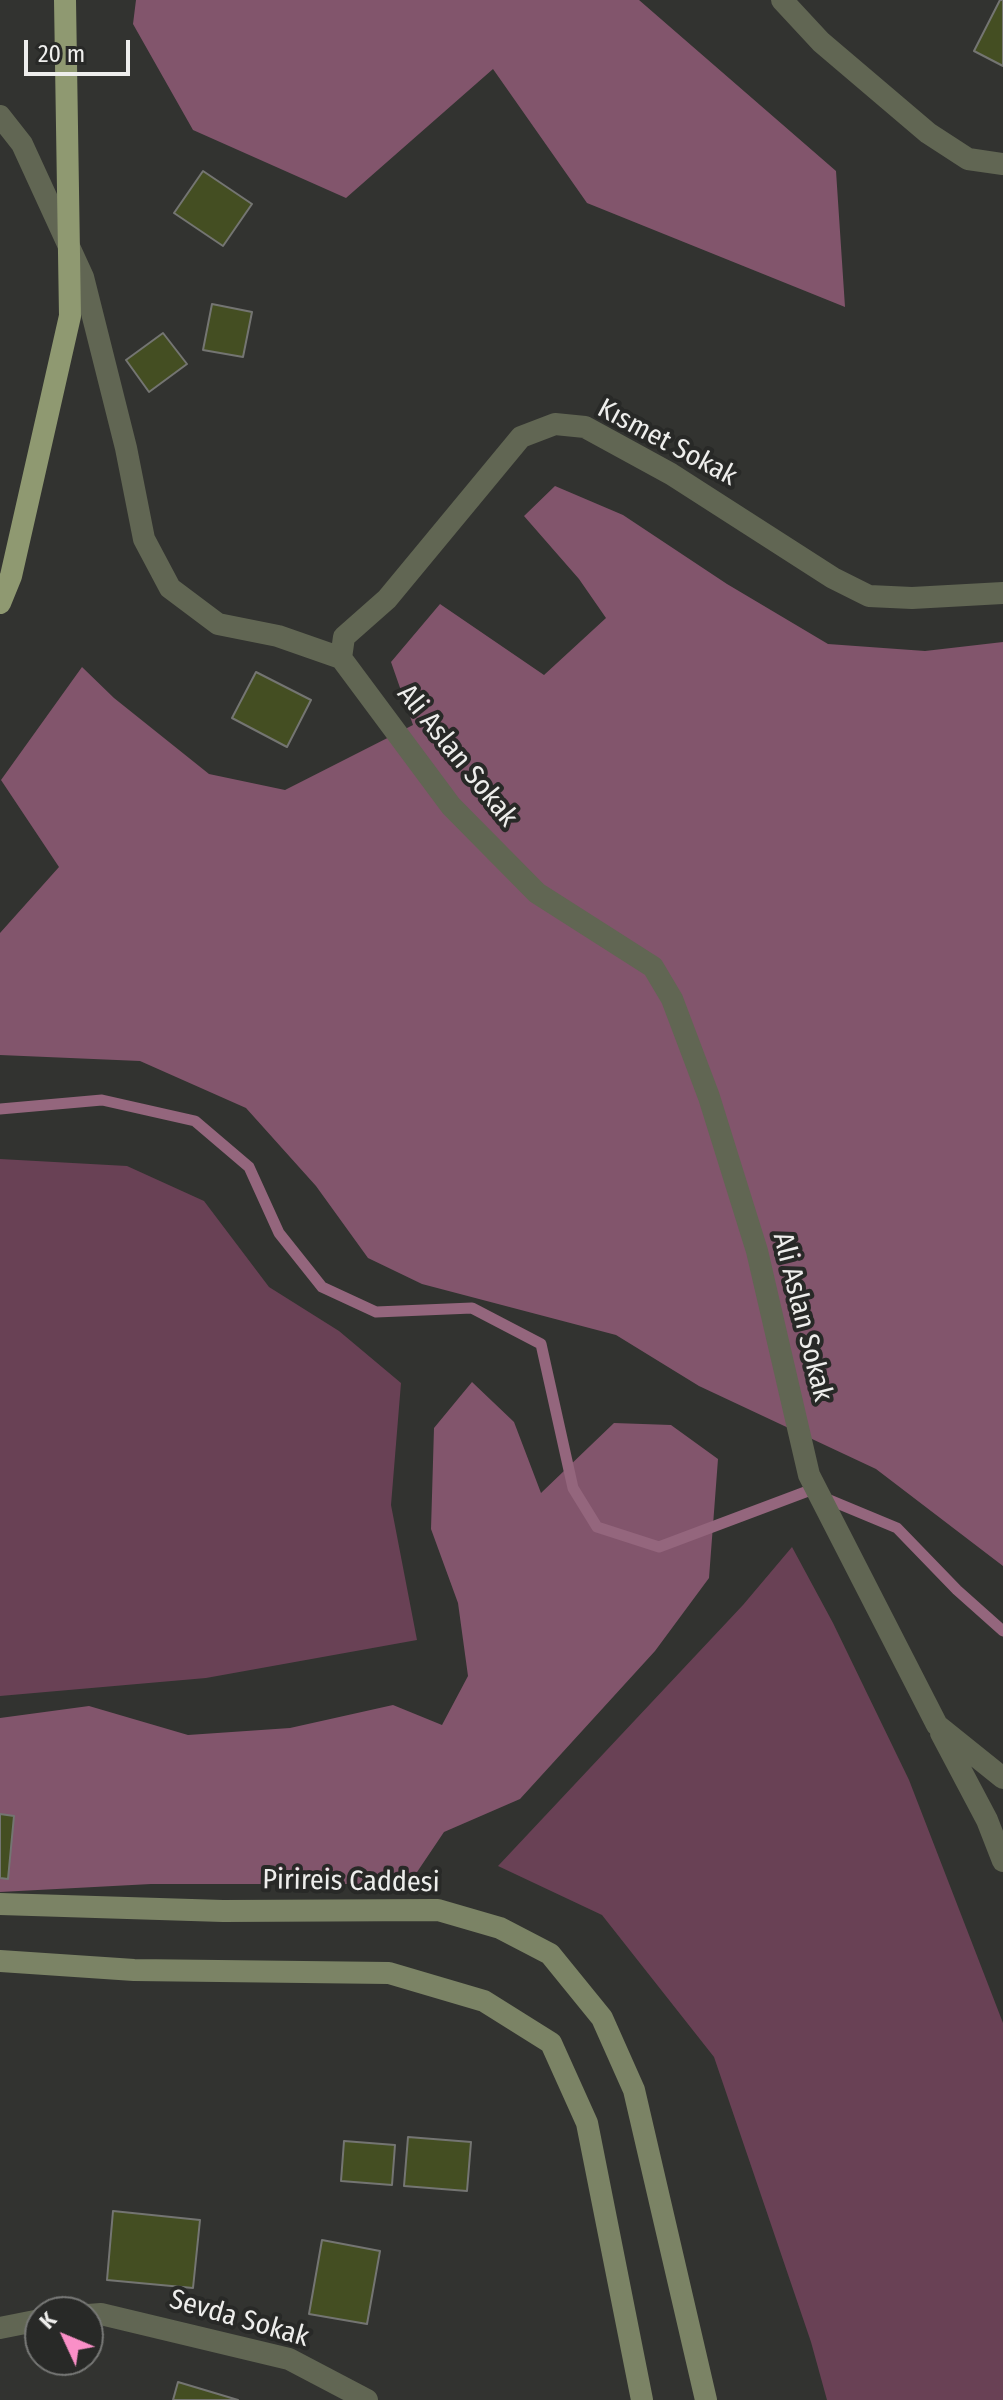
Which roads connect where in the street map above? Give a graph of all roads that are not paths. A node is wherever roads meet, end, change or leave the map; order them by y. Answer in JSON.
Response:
{"nodes":[{"id":1,"x":65,"y":0,"type":"edge"},
{"id":2,"x":782,"y":0,"type":"edge"},
{"id":3,"x":0,"y":116,"type":"edge"},
{"id":4,"x":1003,"y":164,"type":"edge"},
{"id":5,"x":1003,"y":593,"type":"edge"},
{"id":6,"x":0,"y":603,"type":"edge"},
{"id":7,"x":341,"y":658,"type":"junction"},
{"id":8,"x":937,"y":1725,"type":"junction"},
{"id":9,"x":1003,"y":1778,"type":"edge"},
{"id":10,"x":1003,"y":1861,"type":"edge"},
{"id":11,"x":0,"y":1904,"type":"edge"},
{"id":12,"x":0,"y":1961,"type":"edge"},
{"id":13,"x":104,"y":2315,"type":"edge"},
{"id":14,"x":24,"y":2323,"type":"edge"},
{"id":15,"x":0,"y":2328,"type":"edge"},
{"id":16,"x":367,"y":2400,"type":"edge"},
{"id":17,"x":642,"y":2400,"type":"edge"},
{"id":18,"x":706,"y":2400,"type":"edge"}],
"edges":[{"from":1,"to":6,"type":"main road","bridge":true},
{"from":2,"to":4,"type":"street"},
{"from":3,"to":7,"type":"street"},
{"from":5,"to":7,"type":"street","name":"Kısmet Sokak"},
{"from":7,"to":8,"type":"street","name":"Ali Aslan Sokak"},
{"from":8,"to":9,"type":"street","name":"Ali Aslan Sokak"},
{"from":8,"to":10,"type":"street"},
{"from":11,"to":18,"type":"main road","name":"Pirireis Caddesi"},
{"from":12,"to":17,"type":"main road"},
{"from":13,"to":16,"type":"street","name":"Sevda Sokak"},
{"from":14,"to":15,"type":"street"}]}
